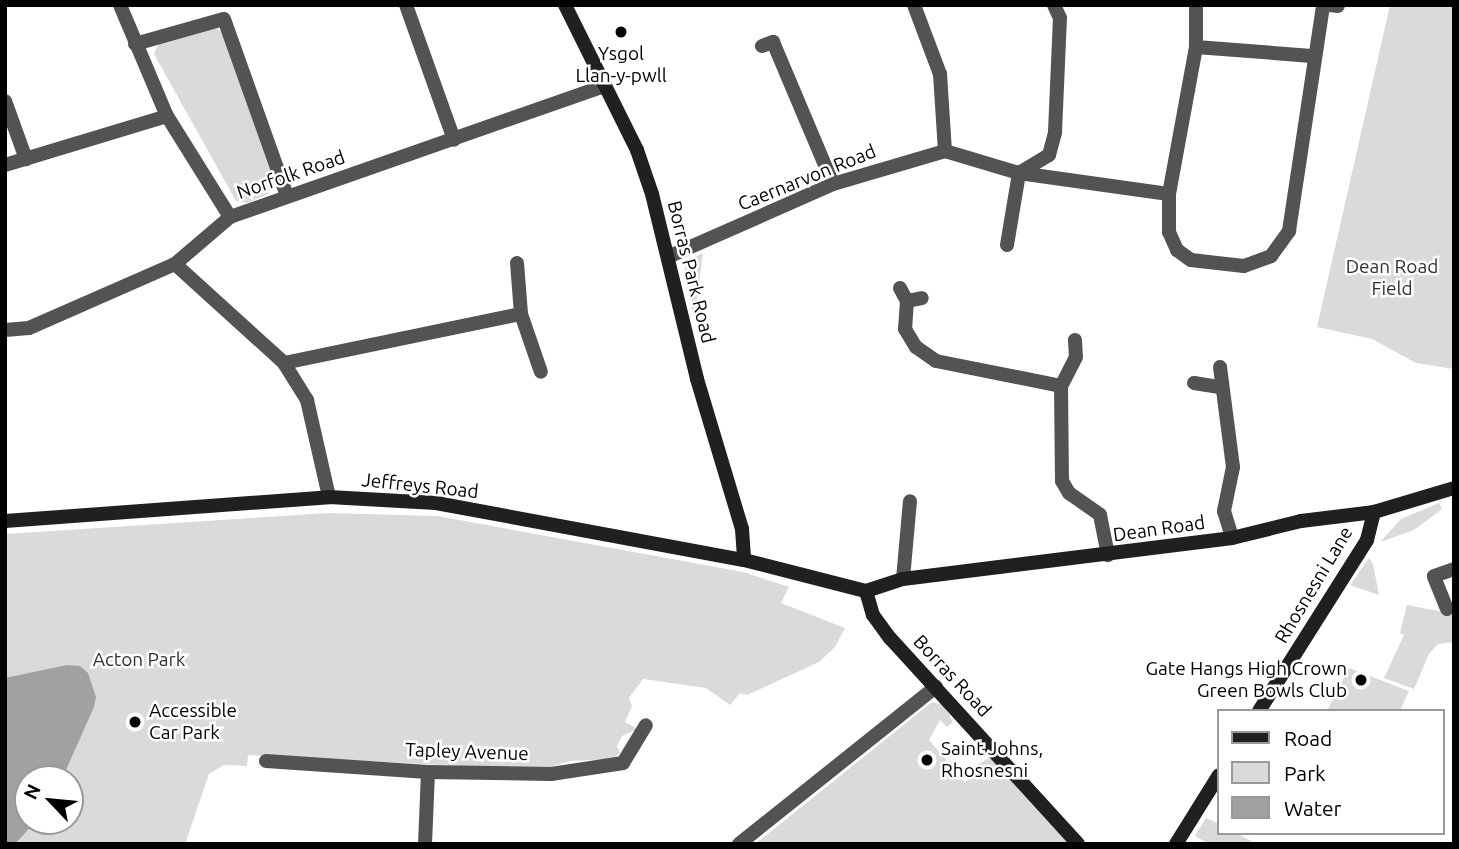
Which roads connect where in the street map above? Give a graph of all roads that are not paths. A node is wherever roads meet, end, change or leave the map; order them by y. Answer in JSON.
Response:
{"nodes":[{"id":1,"x":120,"y":5,"type":"edge"},
{"id":2,"x":406,"y":5,"type":"edge"},
{"id":3,"x":565,"y":5,"type":"edge"},
{"id":4,"x":914,"y":5,"type":"edge"},
{"id":5,"x":1054,"y":5,"type":"edge"},
{"id":6,"x":1196,"y":5,"type":"edge"},
{"id":7,"x":1323,"y":5,"type":"edge"},
{"id":8,"x":1330,"y":5,"type":"edge"},
{"id":9,"x":1338,"y":6,"type":"edge"},
{"id":10,"x":773,"y":41,"type":"dead end"},
{"id":11,"x":135,"y":44,"type":"junction"},
{"id":12,"x":1196,"y":47,"type":"junction"},
{"id":13,"x":1312,"y":56,"type":"junction"},
{"id":14,"x":605,"y":86,"type":"junction"},
{"id":15,"x":5,"y":101,"type":"edge"},
{"id":16,"x":167,"y":116,"type":"junction"},
{"id":17,"x":454,"y":140,"type":"junction"},
{"id":18,"x":945,"y":151,"type":"junction"},
{"id":19,"x":26,"y":159,"type":"junction"},
{"id":20,"x":5,"y":165,"type":"edge"},
{"id":21,"x":1018,"y":173,"type":"junction"},
{"id":22,"x":833,"y":184,"type":"junction"},
{"id":23,"x":1169,"y":194,"type":"junction"},
{"id":24,"x":287,"y":196,"type":"junction"},
{"id":25,"x":230,"y":217,"type":"junction"},
{"id":26,"x":1007,"y":245,"type":"dead end"},
{"id":27,"x":670,"y":256,"type":"junction"},
{"id":28,"x":518,"y":262,"type":"dead end"},
{"id":29,"x":175,"y":264,"type":"junction"},
{"id":30,"x":900,"y":288,"type":"dead end"},
{"id":31,"x":521,"y":314,"type":"junction"},
{"id":32,"x":5,"y":330,"type":"edge"},
{"id":33,"x":1075,"y":340,"type":"dead end"},
{"id":34,"x":284,"y":363,"type":"junction"},
{"id":35,"x":1220,"y":367,"type":"dead end"},
{"id":36,"x":542,"y":373,"type":"dead end"},
{"id":37,"x":1194,"y":383,"type":"dead end"},
{"id":38,"x":1061,"y":386,"type":"junction"},
{"id":39,"x":1220,"y":387,"type":"junction"},
{"id":40,"x":1454,"y":488,"type":"edge"},
{"id":41,"x":329,"y":497,"type":"junction"},
{"id":42,"x":910,"y":501,"type":"dead end"},
{"id":43,"x":1374,"y":512,"type":"junction"},
{"id":44,"x":5,"y":521,"type":"edge"},
{"id":45,"x":1232,"y":538,"type":"junction"},
{"id":46,"x":1108,"y":555,"type":"junction"},
{"id":47,"x":744,"y":560,"type":"junction"},
{"id":48,"x":1454,"y":569,"type":"edge"},
{"id":49,"x":903,"y":579,"type":"junction"},
{"id":50,"x":866,"y":591,"type":"junction"},
{"id":51,"x":1447,"y":608,"type":"dead end"},
{"id":52,"x":936,"y":687,"type":"junction"},
{"id":53,"x":1260,"y":709,"type":"edge"},
{"id":54,"x":646,"y":725,"type":"dead end"},
{"id":55,"x":266,"y":761,"type":"dead end"},
{"id":56,"x":428,"y":772,"type":"junction"},
{"id":57,"x":1218,"y":777,"type":"edge"},
{"id":58,"x":425,"y":844,"type":"edge"},
{"id":59,"x":739,"y":844,"type":"edge"},
{"id":60,"x":1078,"y":844,"type":"edge"},
{"id":61,"x":1176,"y":844,"type":"edge"}],
"edges":[{"from":1,"to":11,"type":"street"},
{"from":2,"to":17,"type":"street"},
{"from":3,"to":14,"type":"street","name":"Borras Park Road"},
{"from":4,"to":18,"type":"street"},
{"from":5,"to":21,"type":"street"},
{"from":6,"to":12,"type":"street"},
{"from":7,"to":13,"type":"street"},
{"from":8,"to":9,"type":"street"},
{"from":10,"to":22,"type":"street"},
{"from":11,"to":16,"type":"street"},
{"from":11,"to":24,"type":"street"},
{"from":12,"to":13,"type":"street"},
{"from":12,"to":23,"type":"street"},
{"from":13,"to":23,"type":"street"},
{"from":14,"to":17,"type":"street","name":"Norfolk Road"},
{"from":14,"to":27,"type":"street","name":"Borras Park Road"},
{"from":15,"to":19,"type":"street"},
{"from":16,"to":19,"type":"street"},
{"from":16,"to":25,"type":"street"},
{"from":17,"to":24,"type":"street","name":"Norfolk Road"},
{"from":18,"to":21,"type":"street"},
{"from":18,"to":22,"type":"street","name":"Caernarvon Road"},
{"from":19,"to":20,"type":"street"},
{"from":21,"to":23,"type":"street"},
{"from":21,"to":26,"type":"street"},
{"from":22,"to":27,"type":"street","name":"Caernarvon Road"},
{"from":24,"to":25,"type":"street","name":"Norfolk Road"},
{"from":25,"to":29,"type":"street","name":"Norfolk Road"},
{"from":27,"to":47,"type":"street","name":"Borras Park Road"},
{"from":28,"to":31,"type":"street"},
{"from":29,"to":32,"type":"street","name":"Norfolk Road"},
{"from":29,"to":34,"type":"street"},
{"from":30,"to":38,"type":"street"},
{"from":31,"to":34,"type":"street"},
{"from":31,"to":36,"type":"street"},
{"from":33,"to":38,"type":"street"},
{"from":34,"to":41,"type":"street"},
{"from":35,"to":39,"type":"street"},
{"from":37,"to":39,"type":"street"},
{"from":38,"to":46,"type":"street"},
{"from":39,"to":45,"type":"street"},
{"from":40,"to":43,"type":"street","name":"Dean Road"},
{"from":41,"to":44,"type":"street","name":"Jeffreys Road"},
{"from":41,"to":47,"type":"street","name":"Jeffreys Road"},
{"from":42,"to":49,"type":"street"},
{"from":43,"to":45,"type":"street","name":"Dean Road"},
{"from":43,"to":53,"type":"street","name":"Rhosnesni Lane"},
{"from":45,"to":46,"type":"street","name":"Dean Road"},
{"from":46,"to":49,"type":"street","name":"Dean Road"},
{"from":47,"to":50,"type":"street","name":"Jeffreys Road"},
{"from":48,"to":51,"type":"street"},
{"from":49,"to":50,"type":"street","name":"Dean Road"},
{"from":50,"to":52,"type":"street","name":"Borras Road"},
{"from":52,"to":59,"type":"street"},
{"from":52,"to":60,"type":"street","name":"Borras Road"},
{"from":54,"to":56,"type":"street","name":"Tapley Avenue"},
{"from":55,"to":56,"type":"street","name":"Tapley Avenue"},
{"from":56,"to":58,"type":"street"},
{"from":57,"to":61,"type":"street"}]}
